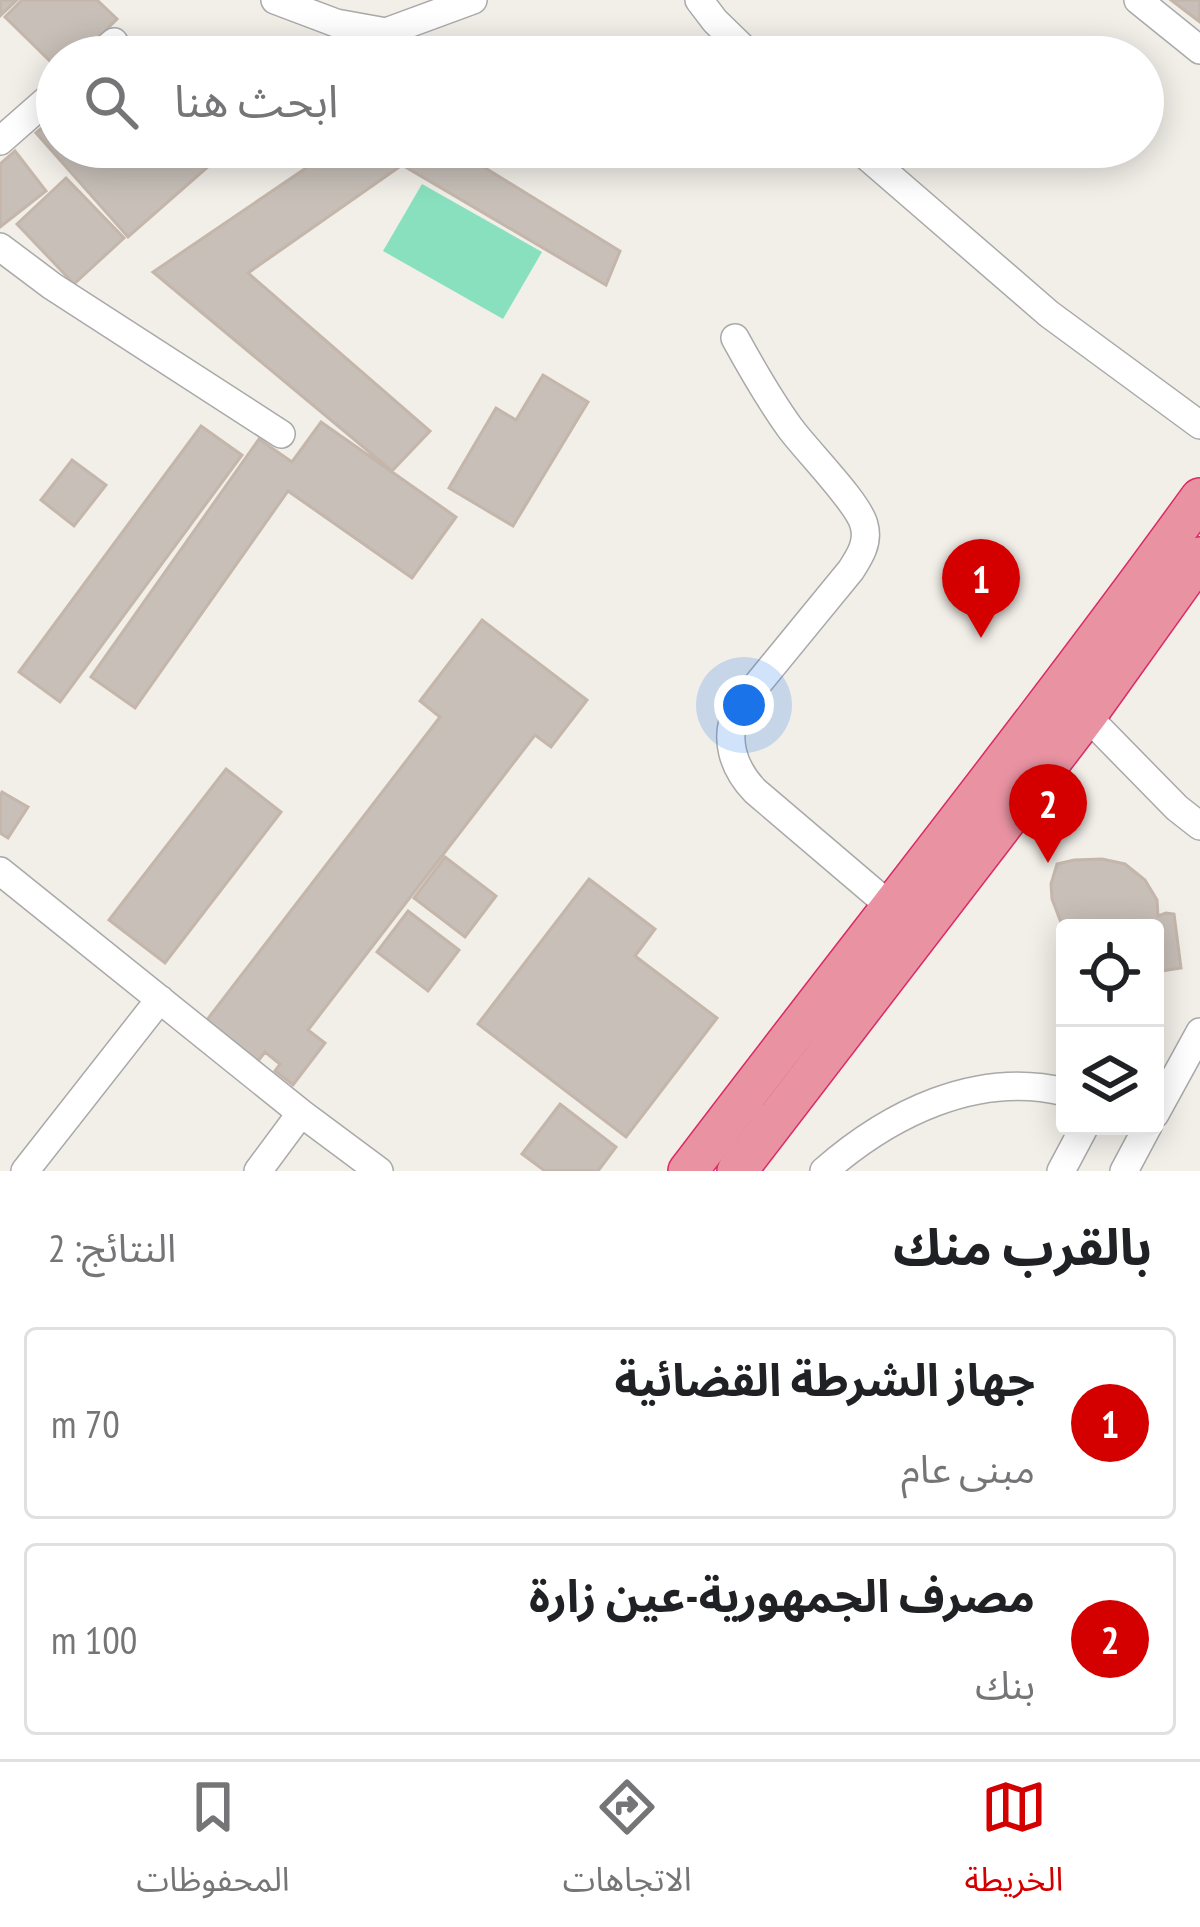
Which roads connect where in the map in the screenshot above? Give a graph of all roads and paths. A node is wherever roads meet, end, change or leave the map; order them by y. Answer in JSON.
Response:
{"nodes":[{"id":1,"x":275,"y":0,"type":"edge"},
{"id":2,"x":473,"y":0,"type":"edge"},
{"id":3,"x":699,"y":0,"type":"edge"},
{"id":4,"x":1138,"y":0,"type":"edge"},
{"id":5,"x":730,"y":36,"type":"edge"},
{"id":6,"x":1200,"y":50,"type":"edge"},
{"id":7,"x":36,"y":109,"type":"edge"},
{"id":8,"x":0,"y":141,"type":"edge"},
{"id":9,"x":880,"y":168,"type":"edge"},
{"id":10,"x":0,"y":247,"type":"edge"},
{"id":11,"x":735,"y":338,"type":"dead end"},
{"id":12,"x":1200,"y":425,"type":"edge"},
{"id":13,"x":281,"y":434,"type":"dead end"},
{"id":14,"x":1200,"y":498,"type":"edge"},
{"id":15,"x":1200,"y":557,"type":"edge"},
{"id":16,"x":1073,"y":702,"type":"junction"},
{"id":17,"x":1200,"y":826,"type":"edge"},
{"id":18,"x":4,"y":883,"type":"edge"},
{"id":19,"x":890,"y":906,"type":"junction"},
{"id":20,"x":160,"y":999,"type":"junction"},
{"id":21,"x":1200,"y":1032,"type":"edge"},
{"id":22,"x":1056,"y":1090,"type":"edge"},
{"id":23,"x":1164,"y":1098,"type":"edge"},
{"id":24,"x":302,"y":1113,"type":"junction"},
{"id":25,"x":1079,"y":1135,"type":"edge"},
{"id":26,"x":1143,"y":1135,"type":"edge"},
{"id":27,"x":25,"y":1171,"type":"edge"},
{"id":28,"x":258,"y":1171,"type":"edge"},
{"id":29,"x":379,"y":1171,"type":"edge"},
{"id":30,"x":688,"y":1171,"type":"edge"},
{"id":31,"x":737,"y":1171,"type":"edge"},
{"id":32,"x":824,"y":1171,"type":"edge"},
{"id":33,"x":1061,"y":1171,"type":"edge"},
{"id":34,"x":1124,"y":1171,"type":"edge"}],
"edges":[{"from":1,"to":2,"type":"street"},
{"from":3,"to":5,"type":"street"},
{"from":4,"to":6,"type":"street"},
{"from":7,"to":8,"type":"street"},
{"from":9,"to":12,"type":"street"},
{"from":10,"to":13,"type":"street"},
{"from":11,"to":19,"type":"street"},
{"from":14,"to":16,"type":"highway"},
{"from":15,"to":16,"type":"highway"},
{"from":16,"to":17,"type":"street"},
{"from":16,"to":19,"type":"highway"},
{"from":16,"to":31,"type":"highway"},
{"from":18,"to":20,"type":"street"},
{"from":19,"to":30,"type":"highway"},
{"from":20,"to":24,"type":"street"},
{"from":20,"to":27,"type":"street"},
{"from":21,"to":23,"type":"street"},
{"from":22,"to":32,"type":"street"},
{"from":24,"to":28,"type":"street"},
{"from":24,"to":29,"type":"street"},
{"from":25,"to":33,"type":"street"},
{"from":26,"to":34,"type":"street"}]}
